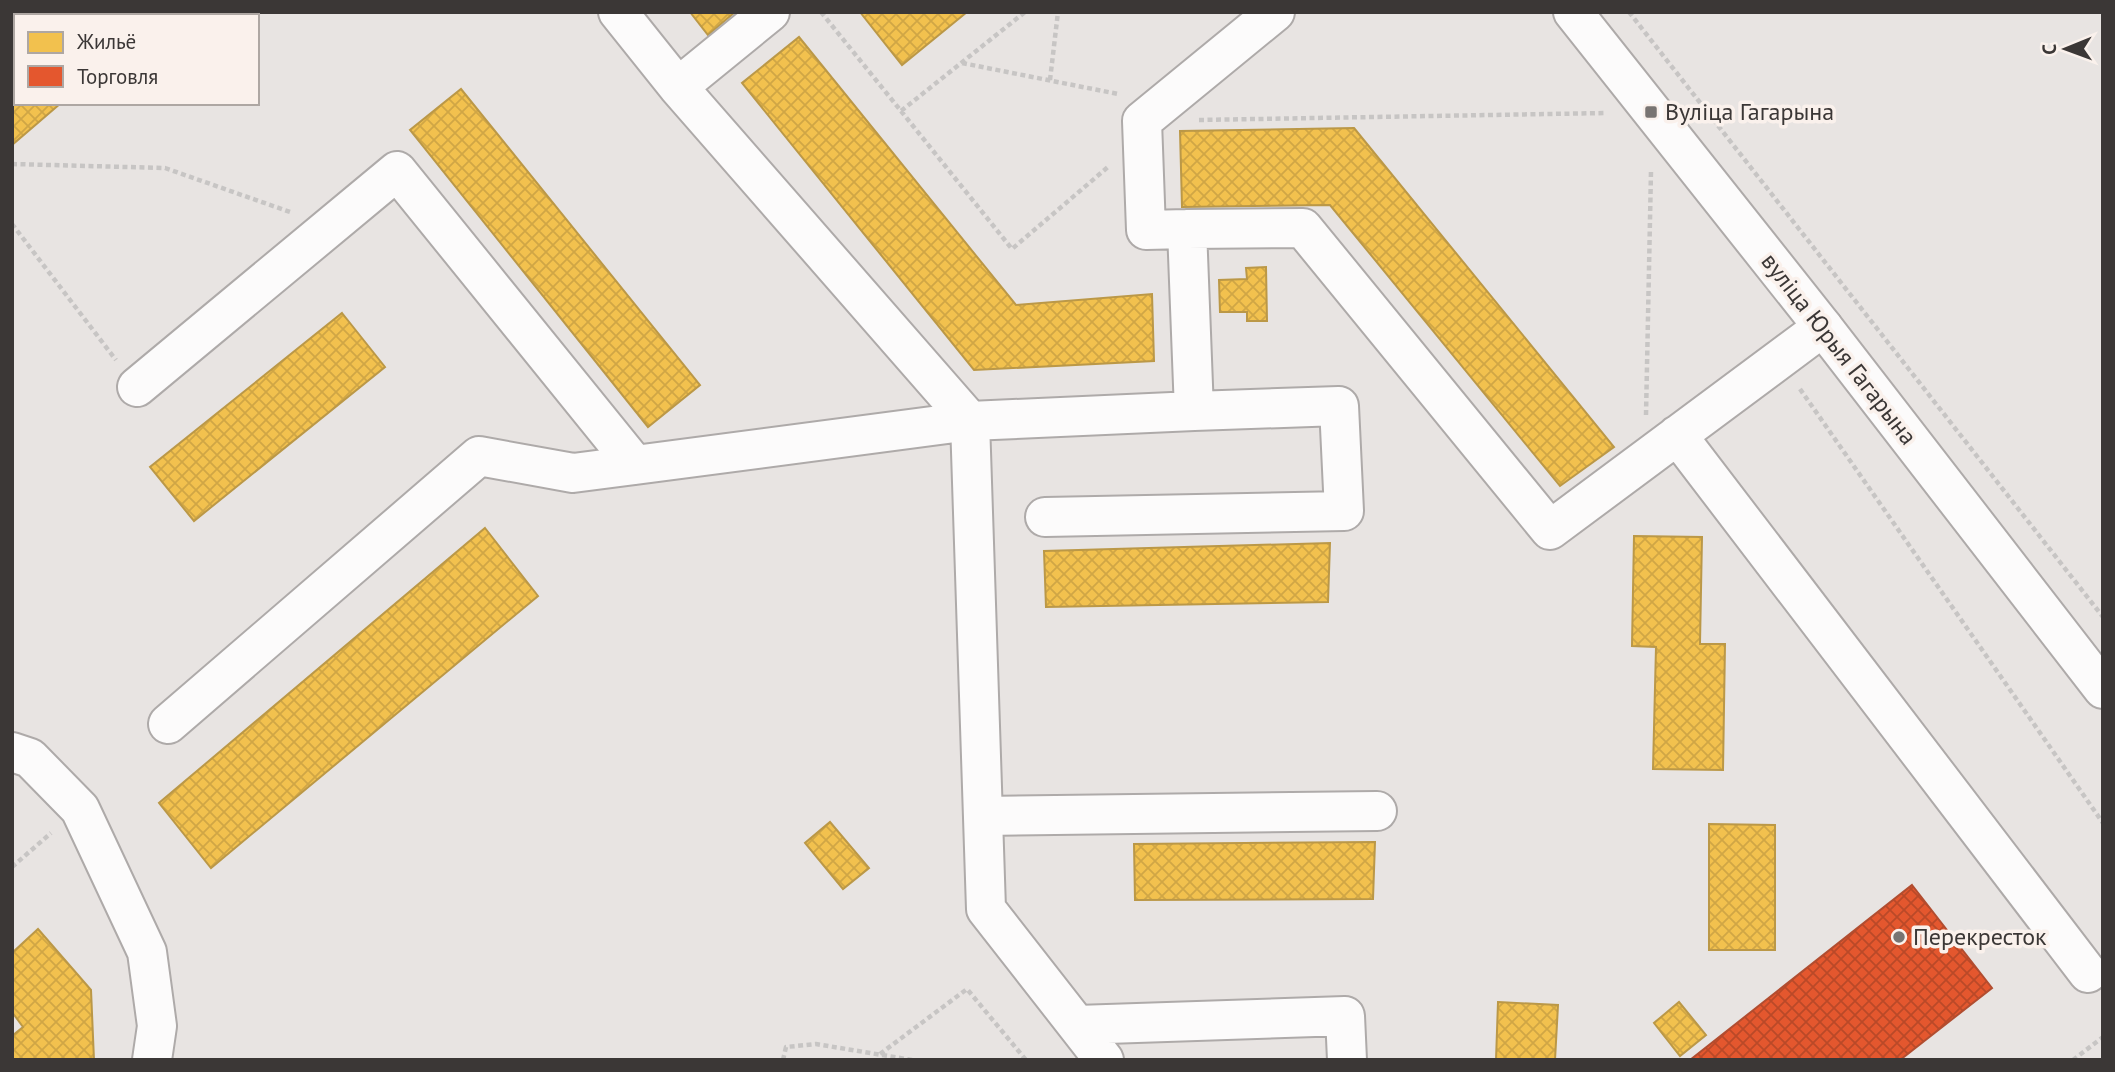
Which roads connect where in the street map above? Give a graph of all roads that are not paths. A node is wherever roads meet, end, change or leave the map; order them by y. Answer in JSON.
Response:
{"nodes":[{"id":1,"x":618,"y":12,"type":"edge"},
{"id":2,"x":770,"y":12,"type":"edge"},
{"id":3,"x":1275,"y":12,"type":"edge"},
{"id":4,"x":1573,"y":12,"type":"edge"},
{"id":5,"x":678,"y":87,"type":"junction"},
{"id":6,"x":1187,"y":229,"type":"junction"},
{"id":7,"x":1823,"y":327,"type":"junction"},
{"id":8,"x":137,"y":387,"type":"road end"},
{"id":9,"x":1194,"y":411,"type":"junction"},
{"id":10,"x":970,"y":421,"type":"junction"},
{"id":11,"x":1677,"y":435,"type":"junction"},
{"id":12,"x":635,"y":465,"type":"junction"},
{"id":13,"x":1045,"y":517,"type":"dead end"},
{"id":14,"x":2103,"y":689,"type":"edge"},
{"id":15,"x":168,"y":724,"type":"dead end"},
{"id":16,"x":12,"y":752,"type":"edge"},
{"id":17,"x":1377,"y":811,"type":"dead end"},
{"id":18,"x":983,"y":816,"type":"junction"},
{"id":19,"x":2088,"y":973,"type":"dead end"},
{"id":20,"x":1077,"y":1025,"type":"junction"},
{"id":21,"x":152,"y":1060,"type":"edge"},
{"id":22,"x":1104,"y":1060,"type":"edge"},
{"id":23,"x":1347,"y":1060,"type":"edge"}],
"edges":[{"from":1,"to":5,"type":"main road"},
{"from":2,"to":5,"type":"main road"},
{"from":3,"to":6,"type":"main road"},
{"from":4,"to":7,"type":"main road","name":"вуліца Юрыя Гагарына"},
{"from":5,"to":10,"type":"main road"},
{"from":6,"to":9,"type":"main road"},
{"from":6,"to":11,"type":"main road"},
{"from":7,"to":11,"type":"main road"},
{"from":7,"to":14,"type":"main road","name":"вуліца Юрыя Гагарына"},
{"from":8,"to":12,"type":"main road"},
{"from":9,"to":10,"type":"main road"},
{"from":9,"to":13,"type":"main road"},
{"from":10,"to":12,"type":"main road"},
{"from":10,"to":18,"type":"main road"},
{"from":11,"to":19,"type":"main road"},
{"from":12,"to":15,"type":"main road"},
{"from":16,"to":21,"type":"main road"},
{"from":17,"to":18,"type":"main road"},
{"from":18,"to":20,"type":"main road"},
{"from":20,"to":22,"type":"main road"},
{"from":20,"to":23,"type":"main road"}]}
